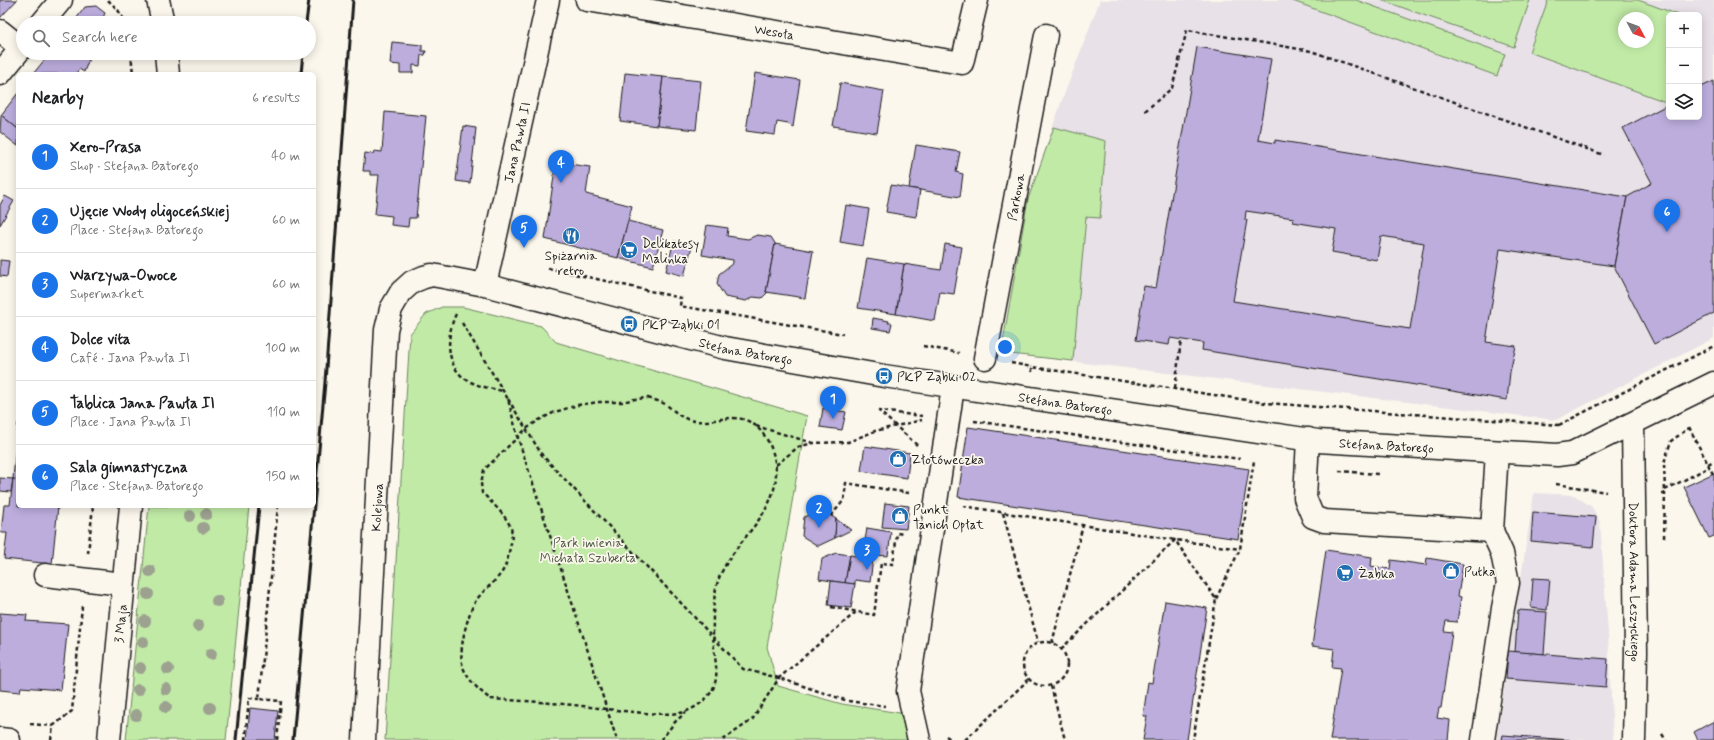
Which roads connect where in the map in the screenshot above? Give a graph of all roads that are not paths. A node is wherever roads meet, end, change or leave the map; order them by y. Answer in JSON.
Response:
{"nodes":[{"id":1,"x":61,"y":0,"type":"edge"},
{"id":2,"x":158,"y":0,"type":"edge"},
{"id":3,"x":548,"y":0,"type":"edge"},
{"id":4,"x":587,"y":0,"type":"edge"},
{"id":5,"x":977,"y":0,"type":"edge"},
{"id":6,"x":48,"y":16,"type":"edge"},
{"id":7,"x":161,"y":16,"type":"edge"},
{"id":8,"x":0,"y":31,"type":"edge"},
{"id":9,"x":1046,"y":35,"type":"dead end"},
{"id":10,"x":16,"y":43,"type":"edge"},
{"id":11,"x":16,"y":54,"type":"edge"},
{"id":12,"x":167,"y":60,"type":"edge"},
{"id":13,"x":0,"y":72,"type":"edge"},
{"id":14,"x":168,"y":72,"type":"edge"},
{"id":15,"x":412,"y":282,"type":"joint"},
{"id":16,"x":485,"y":285,"type":"junction"},
{"id":17,"x":985,"y":358,"type":"dead end"},
{"id":18,"x":1714,"y":383,"type":"edge"},
{"id":19,"x":953,"y":387,"type":"junction"},
{"id":20,"x":1633,"y":424,"type":"junction"},
{"id":21,"x":1308,"y":439,"type":"junction"},
{"id":22,"x":1497,"y":452,"type":"junction"},
{"id":23,"x":131,"y":508,"type":"edge"},
{"id":24,"x":1492,"y":531,"type":"junction"},
{"id":25,"x":45,"y":575,"type":"dead end"},
{"id":26,"x":123,"y":584,"type":"junction"},
{"id":27,"x":0,"y":739,"type":"edge"},
{"id":28,"x":9,"y":740,"type":"edge"},
{"id":29,"x":109,"y":740,"type":"edge"},
{"id":30,"x":364,"y":740,"type":"edge"},
{"id":31,"x":919,"y":740,"type":"edge"},
{"id":32,"x":1483,"y":740,"type":"edge"},
{"id":33,"x":1634,"y":740,"type":"edge"}],
"edges":[{"from":1,"to":6,"type":"street"},
{"from":2,"to":7,"type":"street"},
{"from":3,"to":16,"type":"street","name":"Jana Pawła II"},
{"from":4,"to":5,"type":"street","name":"Wesoła"},
{"from":8,"to":10,"type":"street"},
{"from":9,"to":17,"type":"street","name":"Parkowa"},
{"from":11,"to":13,"type":"street"},
{"from":12,"to":14,"type":"street"},
{"from":15,"to":16,"type":"street","name":"Stefana Batorego"},
{"from":15,"to":30,"type":"street","name":"Kolejowa"},
{"from":16,"to":19,"type":"street","name":"Stefana Batorego"},
{"from":18,"to":20,"type":"street","name":"Stefana Batorego"},
{"from":19,"to":21,"type":"street","name":"Stefana Batorego"},
{"from":19,"to":31,"type":"street"},
{"from":20,"to":22,"type":"street","name":"Stefana Batorego"},
{"from":20,"to":33,"type":"street","name":"Doktora Adama Leszyckiego"},
{"from":21,"to":22,"type":"street","name":"Stefana Batorego"},
{"from":21,"to":24,"type":"street"},
{"from":22,"to":24,"type":"street"},
{"from":23,"to":26,"type":"street","name":"3 Maja"},
{"from":24,"to":32,"type":"street"},
{"from":25,"to":26,"type":"street"},
{"from":26,"to":29,"type":"street","name":"3 Maja"},
{"from":27,"to":28,"type":"street"}]}
